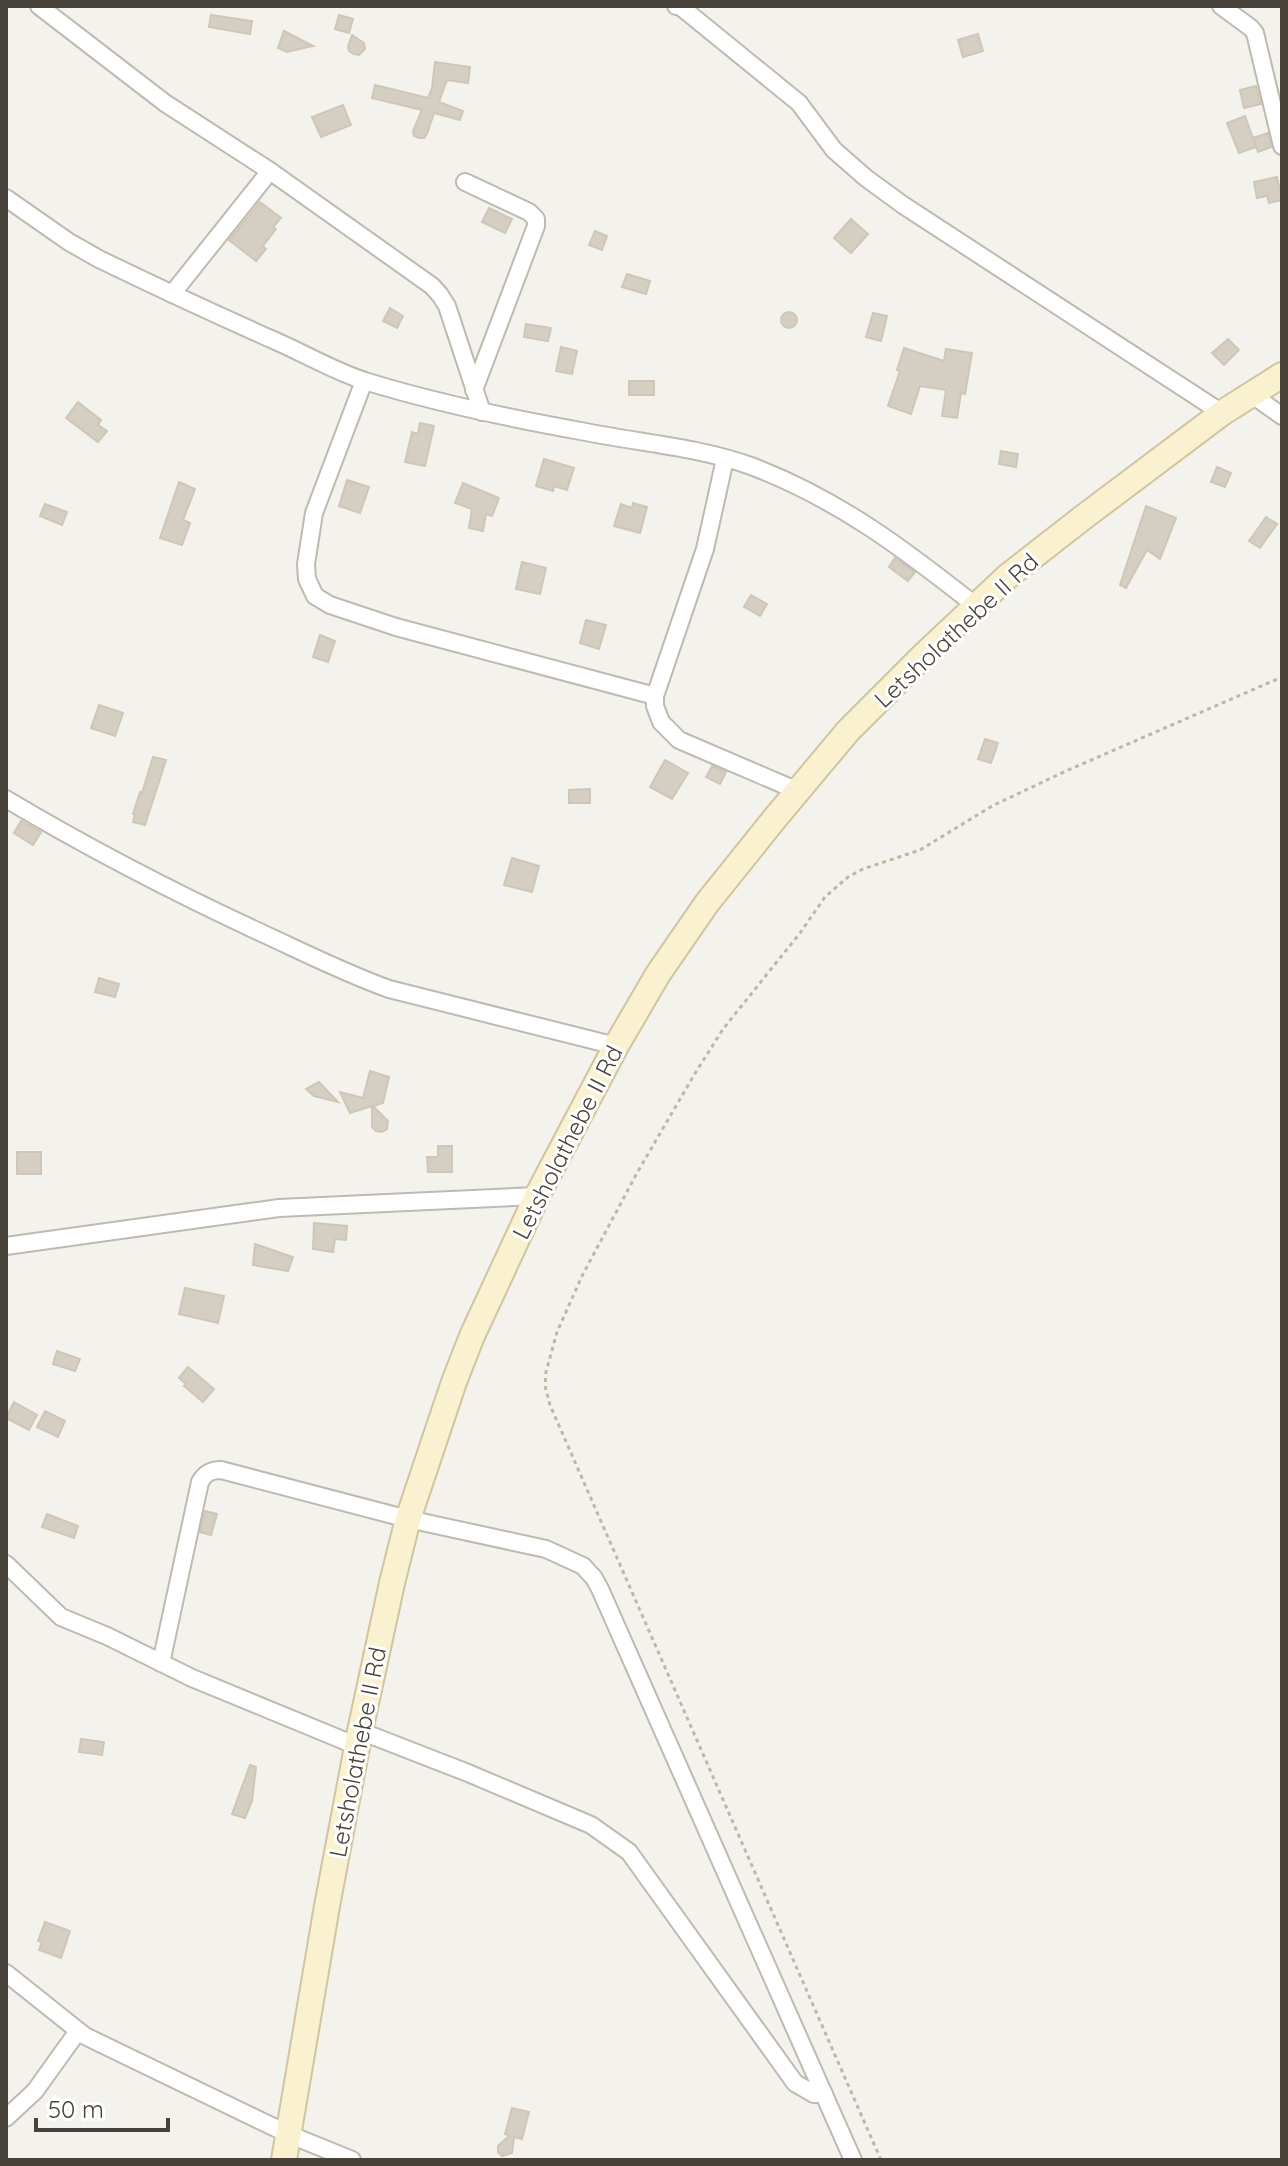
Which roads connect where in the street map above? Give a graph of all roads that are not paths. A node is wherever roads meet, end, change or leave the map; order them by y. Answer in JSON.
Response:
{"nodes":[{"id":1,"x":39,"y":6,"type":"edge"},
{"id":2,"x":679,"y":6,"type":"edge"},
{"id":3,"x":1221,"y":6,"type":"edge"},
{"id":4,"x":1282,"y":146,"type":"edge"},
{"id":5,"x":270,"y":171,"type":"junction"},
{"id":6,"x":465,"y":182,"type":"dead end"},
{"id":7,"x":6,"y":198,"type":"edge"},
{"id":8,"x":172,"y":294,"type":"junction"},
{"id":9,"x":1282,"y":375,"type":"edge"},
{"id":10,"x":364,"y":381,"type":"junction"},
{"id":11,"x":474,"y":390,"type":"junction"},
{"id":12,"x":1251,"y":394,"type":"junction"},
{"id":13,"x":482,"y":412,"type":"junction"},
{"id":14,"x":1222,"y":413,"type":"junction"},
{"id":15,"x":1282,"y":416,"type":"edge"},
{"id":16,"x":725,"y":459,"type":"junction"},
{"id":17,"x":976,"y":606,"type":"junction"},
{"id":18,"x":655,"y":696,"type":"junction"},
{"id":19,"x":798,"y":791,"type":"junction"},
{"id":20,"x":6,"y":799,"type":"edge"},
{"id":21,"x":616,"y":1046,"type":"junction"},
{"id":22,"x":537,"y":1196,"type":"junction"},
{"id":23,"x":6,"y":1246,"type":"edge"},
{"id":24,"x":408,"y":1519,"type":"junction"},
{"id":25,"x":6,"y":1564,"type":"edge"},
{"id":26,"x":161,"y":1663,"type":"junction"},
{"id":27,"x":359,"y":1739,"type":"junction"},
{"id":28,"x":6,"y":1973,"type":"edge"},
{"id":29,"x":78,"y":2031,"type":"junction"},
{"id":30,"x":824,"y":2094,"type":"junction"},
{"id":31,"x":6,"y":2118,"type":"edge"},
{"id":32,"x":288,"y":2134,"type":"junction"},
{"id":33,"x":284,"y":2160,"type":"edge"},
{"id":34,"x":352,"y":2160,"type":"edge"},
{"id":35,"x":853,"y":2160,"type":"edge"}],
"edges":[{"from":1,"to":5,"type":"street"},
{"from":2,"to":14,"type":"street"},
{"from":3,"to":4,"type":"street"},
{"from":5,"to":8,"type":"street"},
{"from":5,"to":11,"type":"street"},
{"from":6,"to":11,"type":"street"},
{"from":7,"to":8,"type":"street"},
{"from":8,"to":10,"type":"street"},
{"from":9,"to":12,"type":"street","name":"Letsholathebe II Rd"},
{"from":10,"to":13,"type":"street"},
{"from":10,"to":18,"type":"street"},
{"from":11,"to":13,"type":"street"},
{"from":12,"to":14,"type":"street","name":"Letsholathebe II Rd"},
{"from":12,"to":15,"type":"street"},
{"from":13,"to":16,"type":"street"},
{"from":14,"to":17,"type":"street","name":"Letsholathebe II Rd"},
{"from":16,"to":17,"type":"street"},
{"from":16,"to":18,"type":"street"},
{"from":17,"to":19,"type":"street","name":"Letsholathebe II Rd"},
{"from":18,"to":19,"type":"street"},
{"from":19,"to":21,"type":"street","name":"Letsholathebe II Rd"},
{"from":20,"to":21,"type":"street"},
{"from":21,"to":22,"type":"street","name":"Letsholathebe II Rd"},
{"from":22,"to":23,"type":"street"},
{"from":22,"to":24,"type":"street","name":"Letsholathebe II Rd"},
{"from":24,"to":26,"type":"street"},
{"from":24,"to":27,"type":"street","name":"Letsholathebe II Rd"},
{"from":24,"to":30,"type":"street"},
{"from":25,"to":26,"type":"street"},
{"from":26,"to":27,"type":"street"},
{"from":27,"to":30,"type":"street"},
{"from":27,"to":32,"type":"street","name":"Letsholathebe II Rd"},
{"from":28,"to":29,"type":"street"},
{"from":29,"to":31,"type":"street"},
{"from":29,"to":32,"type":"street"},
{"from":30,"to":35,"type":"street"},
{"from":32,"to":33,"type":"street","name":"Letsholathebe II Rd"},
{"from":32,"to":34,"type":"street"}]}
